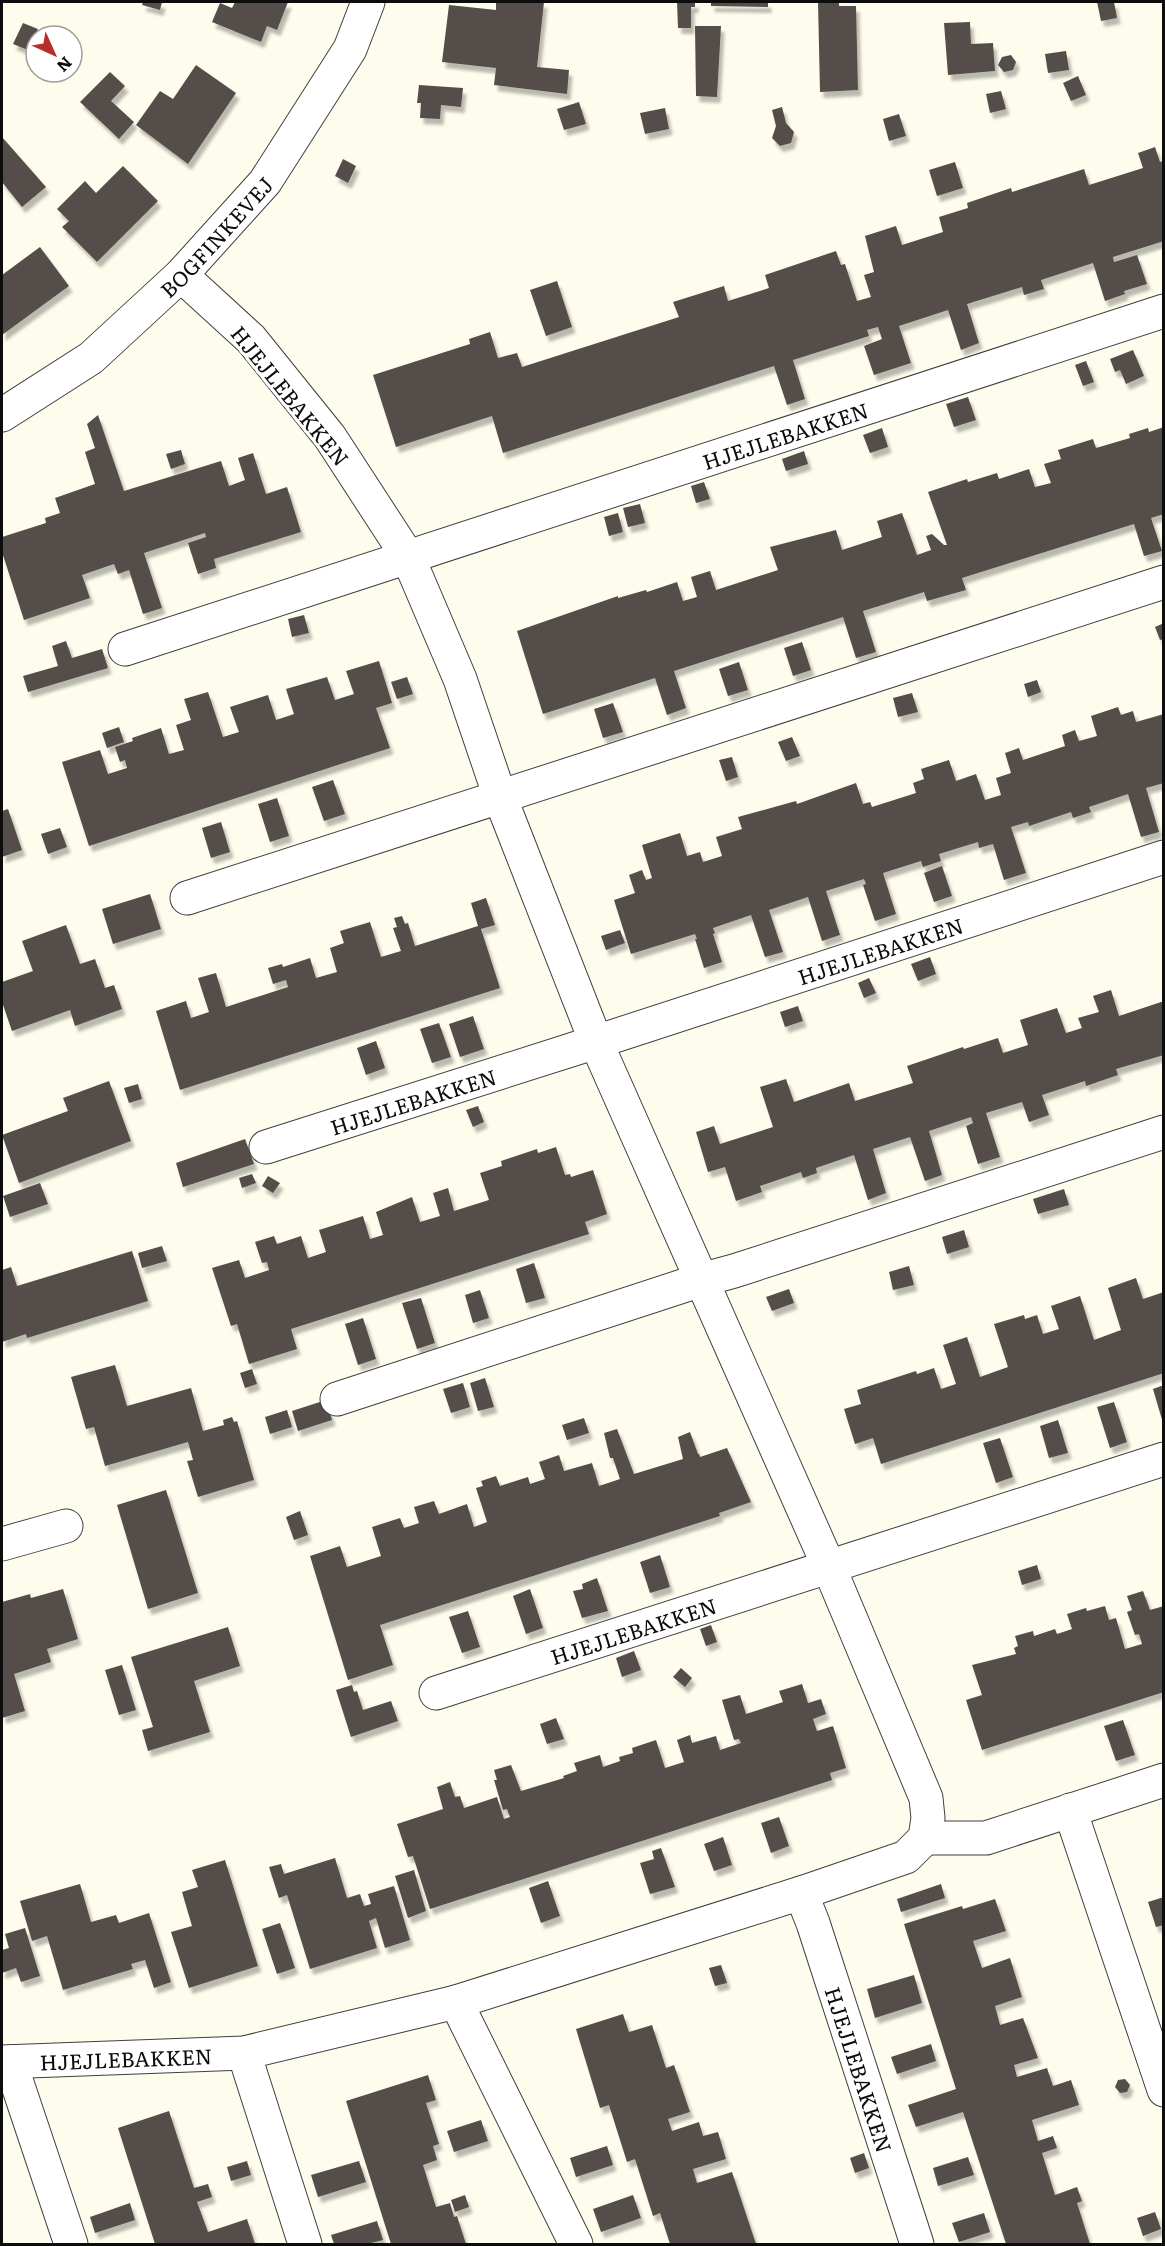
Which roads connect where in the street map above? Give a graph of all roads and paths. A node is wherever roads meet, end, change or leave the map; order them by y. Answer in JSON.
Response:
{"nodes":[{"id":1,"x":368,"y":2,"type":"edge"},
{"id":2,"x":181,"y":275,"type":"junction"},
{"id":3,"x":1164,"y":311,"type":"edge"},
{"id":4,"x":2,"y":415,"type":"edge"},
{"id":5,"x":408,"y":557,"type":"junction"},
{"id":6,"x":1164,"y":582,"type":"edge"},
{"id":7,"x":124,"y":649,"type":"dead end"},
{"id":8,"x":500,"y":796,"type":"junction"},
{"id":9,"x":1164,"y":857,"type":"edge"},
{"id":10,"x":187,"y":898,"type":"dead end"},
{"id":11,"x":596,"y":1042,"type":"junction"},
{"id":12,"x":1164,"y":1132,"type":"edge"},
{"id":13,"x":266,"y":1147,"type":"dead end"},
{"id":14,"x":701,"y":1280,"type":"junction"},
{"id":15,"x":337,"y":1399,"type":"dead end"},
{"id":16,"x":1164,"y":1459,"type":"edge"},
{"id":17,"x":66,"y":1526,"type":"dead end"},
{"id":18,"x":2,"y":1545,"type":"edge"},
{"id":19,"x":829,"y":1567,"type":"junction"},
{"id":20,"x":436,"y":1693,"type":"dead end"},
{"id":21,"x":1164,"y":1780,"type":"edge"},
{"id":22,"x":1071,"y":1810,"type":"junction"},
{"id":23,"x":925,"y":1838,"type":"junction"},
{"id":24,"x":801,"y":1893,"type":"junction"},
{"id":25,"x":456,"y":2002,"type":"junction"},
{"id":26,"x":244,"y":2053,"type":"junction"},
{"id":27,"x":6,"y":2062,"type":"edge"},
{"id":28,"x":1164,"y":2090,"type":"edge"},
{"id":29,"x":71,"y":2244,"type":"edge"},
{"id":30,"x":305,"y":2244,"type":"edge"},
{"id":31,"x":576,"y":2244,"type":"edge"},
{"id":32,"x":917,"y":2244,"type":"edge"}],
"edges":[{"from":1,"to":2,"type":"street","name":"BOGFINKEVEJ"},
{"from":2,"to":4,"type":"street","name":"BOGFINKEVEJ"},
{"from":2,"to":5,"type":"street","name":"HJEJLEBAKKEN"},
{"from":3,"to":5,"type":"street","name":"HJEJLEBAKKEN"},
{"from":5,"to":7,"type":"street","name":"HJEJLEBAKKEN"},
{"from":5,"to":8,"type":"street","name":"HJEJLEBAKKEN"},
{"from":6,"to":8,"type":"street"},
{"from":8,"to":10,"type":"street"},
{"from":8,"to":11,"type":"street","name":"HJEJLEBAKKEN"},
{"from":9,"to":11,"type":"street","name":"HJEJLEBAKKEN"},
{"from":11,"to":13,"type":"street","name":"HJEJLEBAKKEN"},
{"from":11,"to":14,"type":"street","name":"HJEJLEBAKKEN"},
{"from":12,"to":14,"type":"street"},
{"from":14,"to":15,"type":"street"},
{"from":14,"to":19,"type":"street","name":"HJEJLEBAKKEN"},
{"from":16,"to":19,"type":"street","name":"HJEJLEBAKKEN"},
{"from":17,"to":18,"type":"street"},
{"from":19,"to":20,"type":"street","name":"HJEJLEBAKKEN"},
{"from":19,"to":23,"type":"street","name":"HJEJLEBAKKEN"},
{"from":21,"to":22,"type":"street"},
{"from":22,"to":23,"type":"street"},
{"from":22,"to":28,"type":"street"},
{"from":23,"to":24,"type":"street","name":"HJEJLEBAKKEN"},
{"from":24,"to":25,"type":"street","name":"HJEJLEBAKKEN"},
{"from":24,"to":32,"type":"street","name":"HJEJLEBAKKEN"},
{"from":25,"to":26,"type":"street","name":"HJEJLEBAKKEN"},
{"from":25,"to":31,"type":"street"},
{"from":26,"to":27,"type":"street","name":"HJEJLEBAKKEN"},
{"from":26,"to":30,"type":"street","name":"HJEJLEBAKKEN"},
{"from":27,"to":29,"type":"street","name":"HJEJLEBAKKEN"}]}
